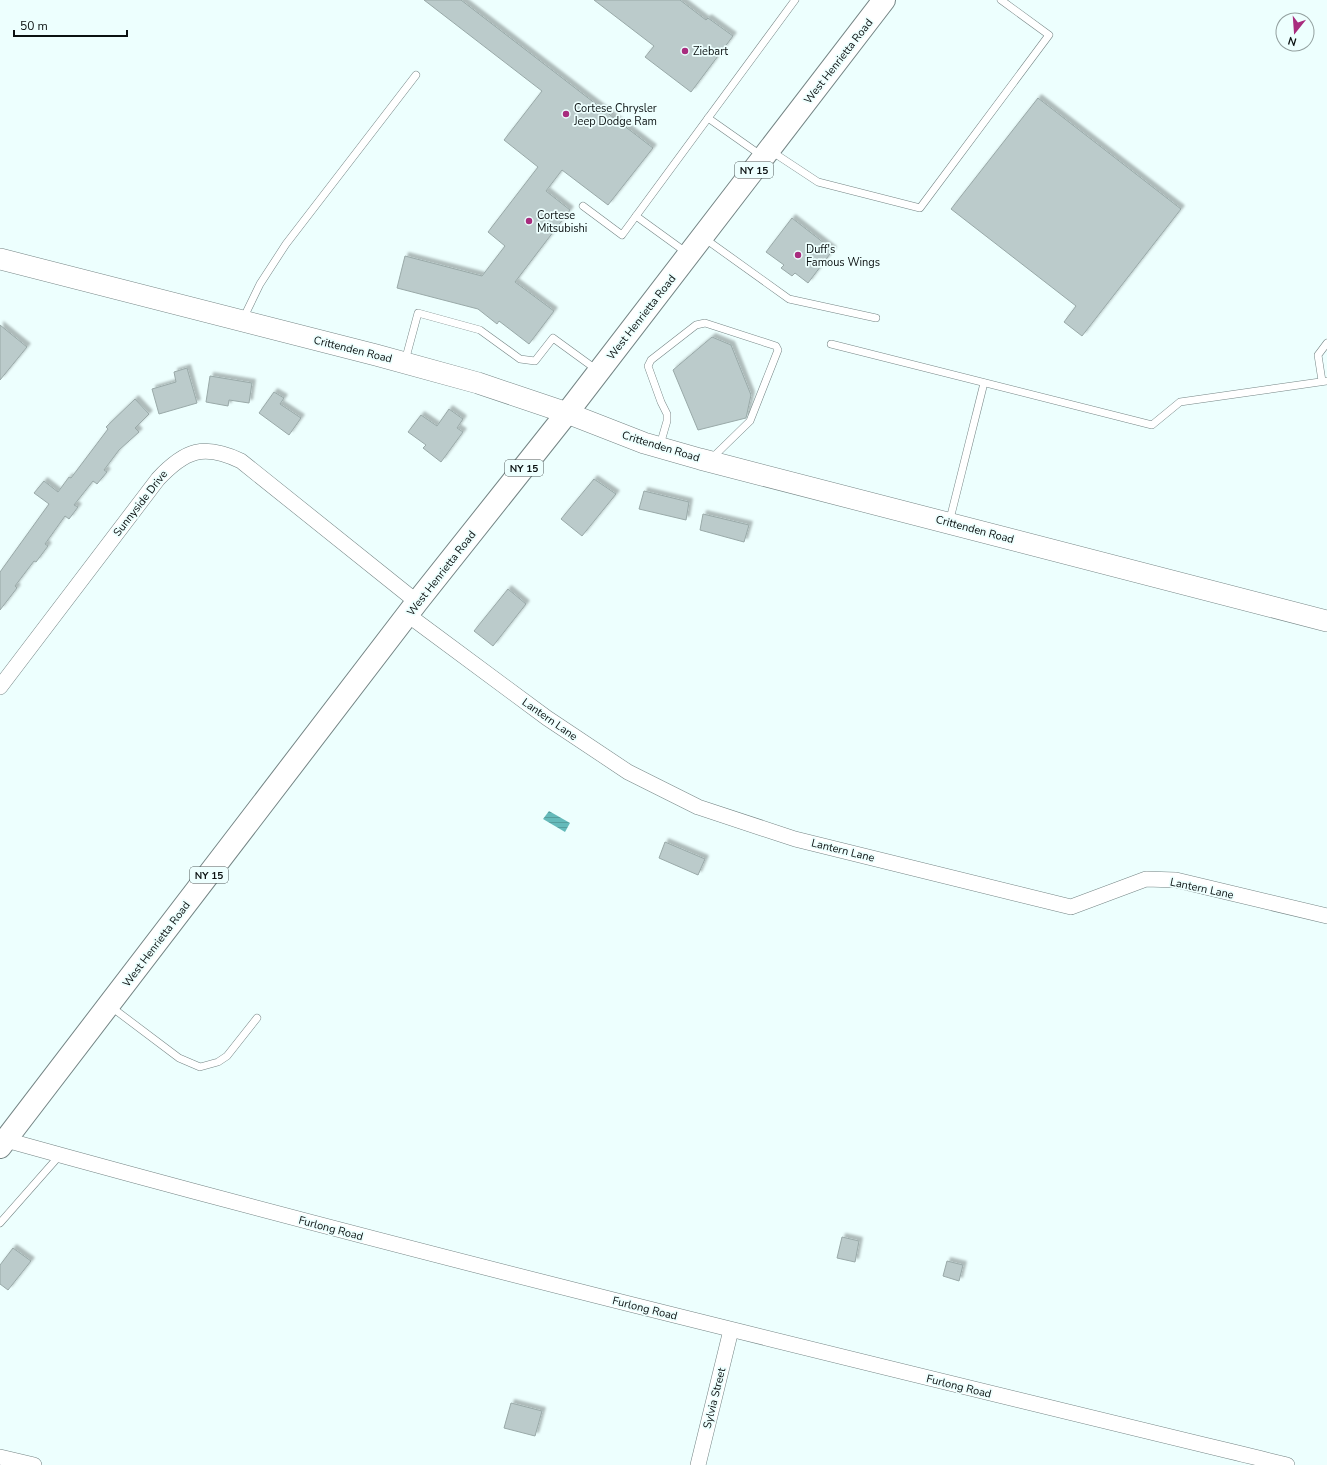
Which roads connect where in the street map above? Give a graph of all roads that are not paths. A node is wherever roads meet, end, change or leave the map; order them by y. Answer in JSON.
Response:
{"nodes":[{"id":1,"x":795,"y":0,"type":"edge"},
{"id":2,"x":884,"y":0,"type":"edge"},
{"id":3,"x":1001,"y":0,"type":"edge"},
{"id":4,"x":416,"y":75,"type":"dead end"},
{"id":5,"x":708,"y":118,"type":"junction"},
{"id":6,"x":766,"y":154,"type":"junction"},
{"id":7,"x":583,"y":206,"type":"dead end"},
{"id":8,"x":636,"y":216,"type":"junction"},
{"id":9,"x":702,"y":237,"type":"junction"},
{"id":10,"x":689,"y":254,"type":"junction"},
{"id":11,"x":0,"y":258,"type":"edge"},
{"id":12,"x":876,"y":318,"type":"dead end"},
{"id":13,"x":242,"y":321,"type":"junction"},
{"id":14,"x":1327,"y":343,"type":"edge"},
{"id":15,"x":831,"y":344,"type":"dead end"},
{"id":16,"x":405,"y":363,"type":"junction"},
{"id":17,"x":599,"y":371,"type":"junction"},
{"id":18,"x":1324,"y":381,"type":"edge"},
{"id":19,"x":984,"y":382,"type":"junction"},
{"id":20,"x":567,"y":413,"type":"junction"},
{"id":21,"x":660,"y":447,"type":"junction"},
{"id":22,"x":709,"y":461,"type":"junction"},
{"id":23,"x":949,"y":523,"type":"junction"},
{"id":24,"x":412,"y":609,"type":"junction"},
{"id":25,"x":1327,"y":621,"type":"edge"},
{"id":26,"x":0,"y":687,"type":"edge"},
{"id":27,"x":1327,"y":916,"type":"edge"},
{"id":28,"x":109,"y":1005,"type":"junction"},
{"id":29,"x":257,"y":1018,"type":"dead end"},
{"id":30,"x":3,"y":1144,"type":"edge"},
{"id":31,"x":60,"y":1155,"type":"junction"},
{"id":32,"x":0,"y":1223,"type":"edge"},
{"id":33,"x":731,"y":1330,"type":"junction"},
{"id":34,"x":0,"y":1457,"type":"edge"},
{"id":35,"x":34,"y":1465,"type":"edge"},
{"id":36,"x":698,"y":1465,"type":"edge"},
{"id":37,"x":1287,"y":1465,"type":"edge"}],
"edges":[{"from":1,"to":5,"type":"lane"},
{"from":2,"to":6,"type":"main road","name":"West Henrietta Road","number":"NY 15"},
{"from":3,"to":6,"type":"lane"},
{"from":4,"to":13,"type":"lane"},
{"from":5,"to":6,"type":"lane"},
{"from":5,"to":8,"type":"lane"},
{"from":6,"to":9,"type":"main road","name":"West Henrietta Road","number":"NY 15"},
{"from":7,"to":8,"type":"lane"},
{"from":8,"to":10,"type":"lane"},
{"from":9,"to":10,"type":"main road","name":"West Henrietta Road","number":"NY 15"},
{"from":9,"to":12,"type":"lane"},
{"from":10,"to":17,"type":"main road","name":"West Henrietta Road","number":"NY 15"},
{"from":11,"to":13,"type":"street","name":"Crittenden Road"},
{"from":13,"to":16,"type":"street","name":"Crittenden Road"},
{"from":14,"to":18,"type":"lane"},
{"from":15,"to":19,"type":"lane"},
{"from":16,"to":17,"type":"lane"},
{"from":16,"to":20,"type":"street","name":"Crittenden Road"},
{"from":17,"to":20,"type":"main road","name":"West Henrietta Road","number":"NY 15"},
{"from":18,"to":19,"type":"lane"},
{"from":19,"to":23,"type":"lane"},
{"from":20,"to":21,"type":"street","name":"Crittenden Road"},
{"from":20,"to":24,"type":"main road","name":"West Henrietta Road","number":"NY 15"},
{"from":21,"to":22,"type":"street","name":"Crittenden Road"},
{"from":21,"to":22,"type":"lane"},
{"from":22,"to":23,"type":"street","name":"Crittenden Road"},
{"from":23,"to":25,"type":"street","name":"Crittenden Road"},
{"from":24,"to":26,"type":"street","name":"Sunnyside Drive"},
{"from":24,"to":27,"type":"street","name":"Lantern Lane"},
{"from":24,"to":28,"type":"main road","name":"West Henrietta Road","number":"NY 15"},
{"from":28,"to":29,"type":"lane"},
{"from":28,"to":30,"type":"main road","name":"West Henrietta Road","number":"NY 15"},
{"from":30,"to":31,"type":"street","name":"Furlong Road"},
{"from":31,"to":32,"type":"lane"},
{"from":31,"to":33,"type":"street","name":"Furlong Road"},
{"from":33,"to":36,"type":"street","name":"Sylvia Street"},
{"from":33,"to":37,"type":"street","name":"Furlong Road"},
{"from":34,"to":35,"type":"street"}]}
